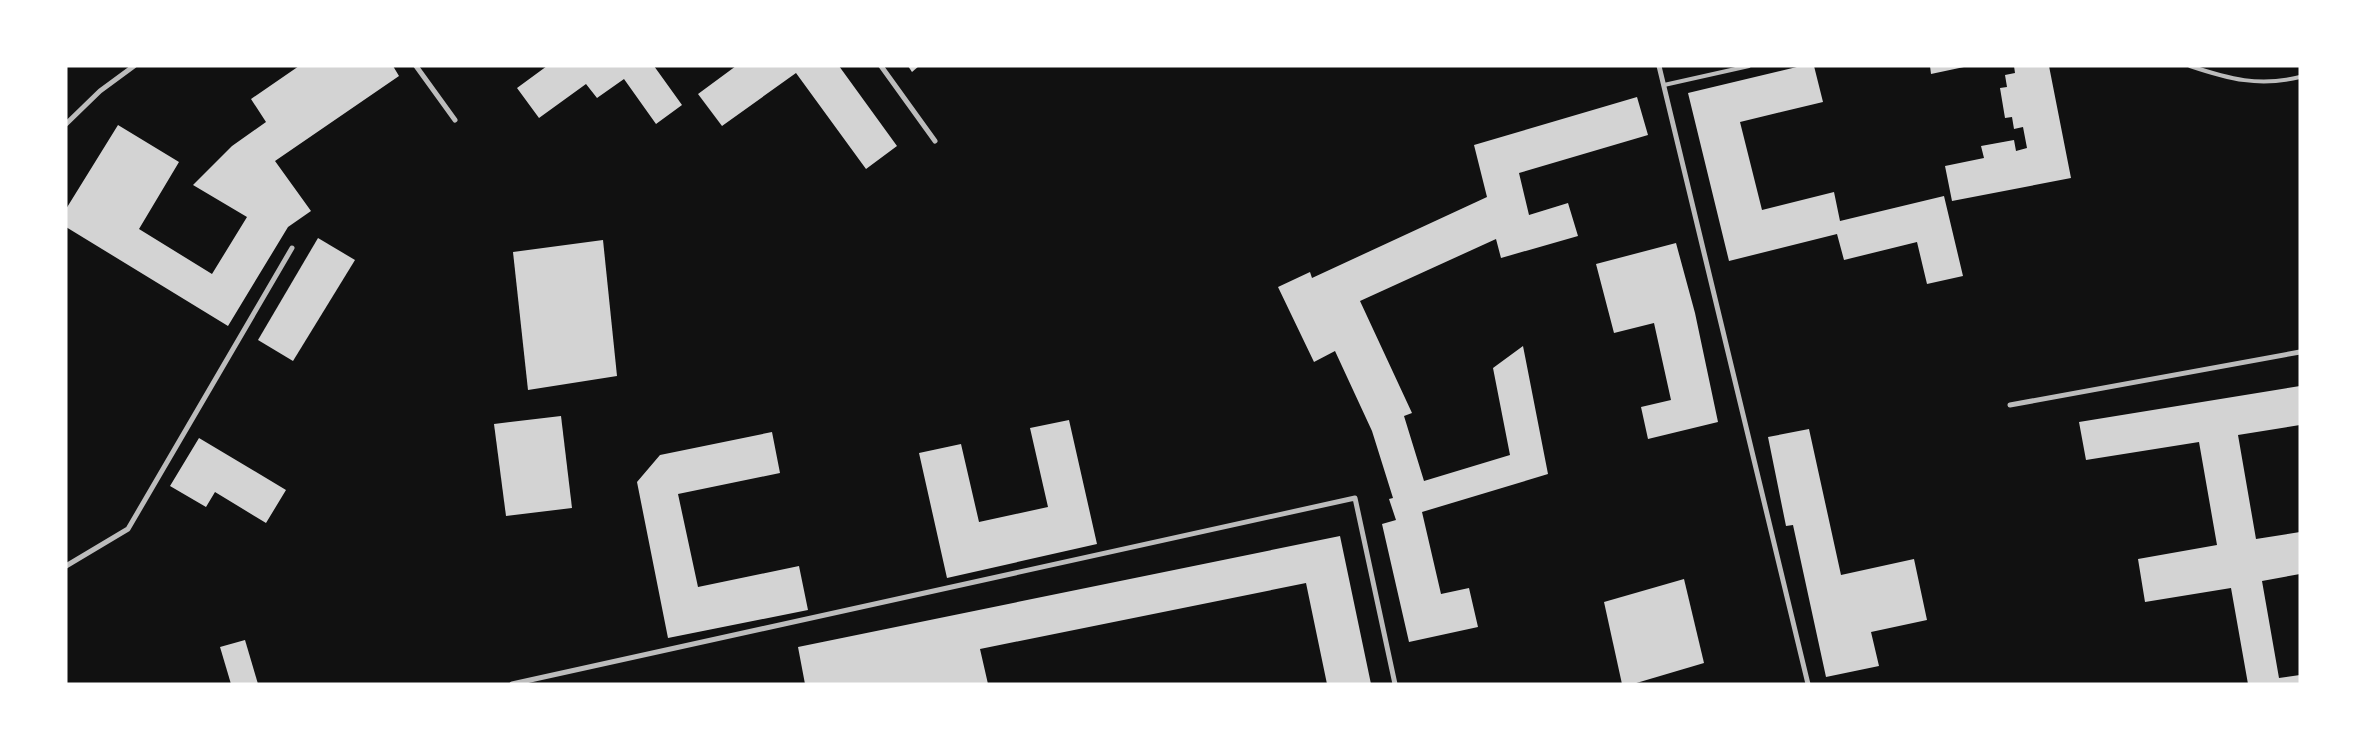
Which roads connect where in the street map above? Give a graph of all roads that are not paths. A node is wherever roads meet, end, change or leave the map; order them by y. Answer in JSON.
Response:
{"nodes":[{"id":1,"x":134,"y":66,"type":"edge"},
{"id":2,"x":416,"y":66,"type":"edge"},
{"id":3,"x":881,"y":66,"type":"edge"},
{"id":4,"x":1659,"y":66,"type":"edge"},
{"id":5,"x":1749,"y":66,"type":"edge"},
{"id":6,"x":2190,"y":66,"type":"edge"},
{"id":7,"x":2300,"y":77,"type":"edge"},
{"id":8,"x":1664,"y":85,"type":"junction"},
{"id":9,"x":455,"y":120,"type":"dead end"},
{"id":10,"x":66,"y":124,"type":"edge"},
{"id":11,"x":935,"y":141,"type":"dead end"},
{"id":12,"x":292,"y":248,"type":"dead end"},
{"id":13,"x":2300,"y":352,"type":"edge"},
{"id":14,"x":2010,"y":405,"type":"dead end"},
{"id":15,"x":66,"y":566,"type":"edge"},
{"id":16,"x":512,"y":684,"type":"edge"},
{"id":17,"x":1394,"y":684,"type":"edge"},
{"id":18,"x":1808,"y":684,"type":"edge"}],
"edges":[{"from":1,"to":10,"type":"street"},
{"from":2,"to":9,"type":"street"},
{"from":3,"to":11,"type":"street"},
{"from":4,"to":8,"type":"street"},
{"from":5,"to":8,"type":"lane"},
{"from":6,"to":7,"type":"lane"},
{"from":8,"to":18,"type":"street"},
{"from":12,"to":15,"type":"street"},
{"from":13,"to":14,"type":"street"},
{"from":16,"to":17,"type":"street"}]}
